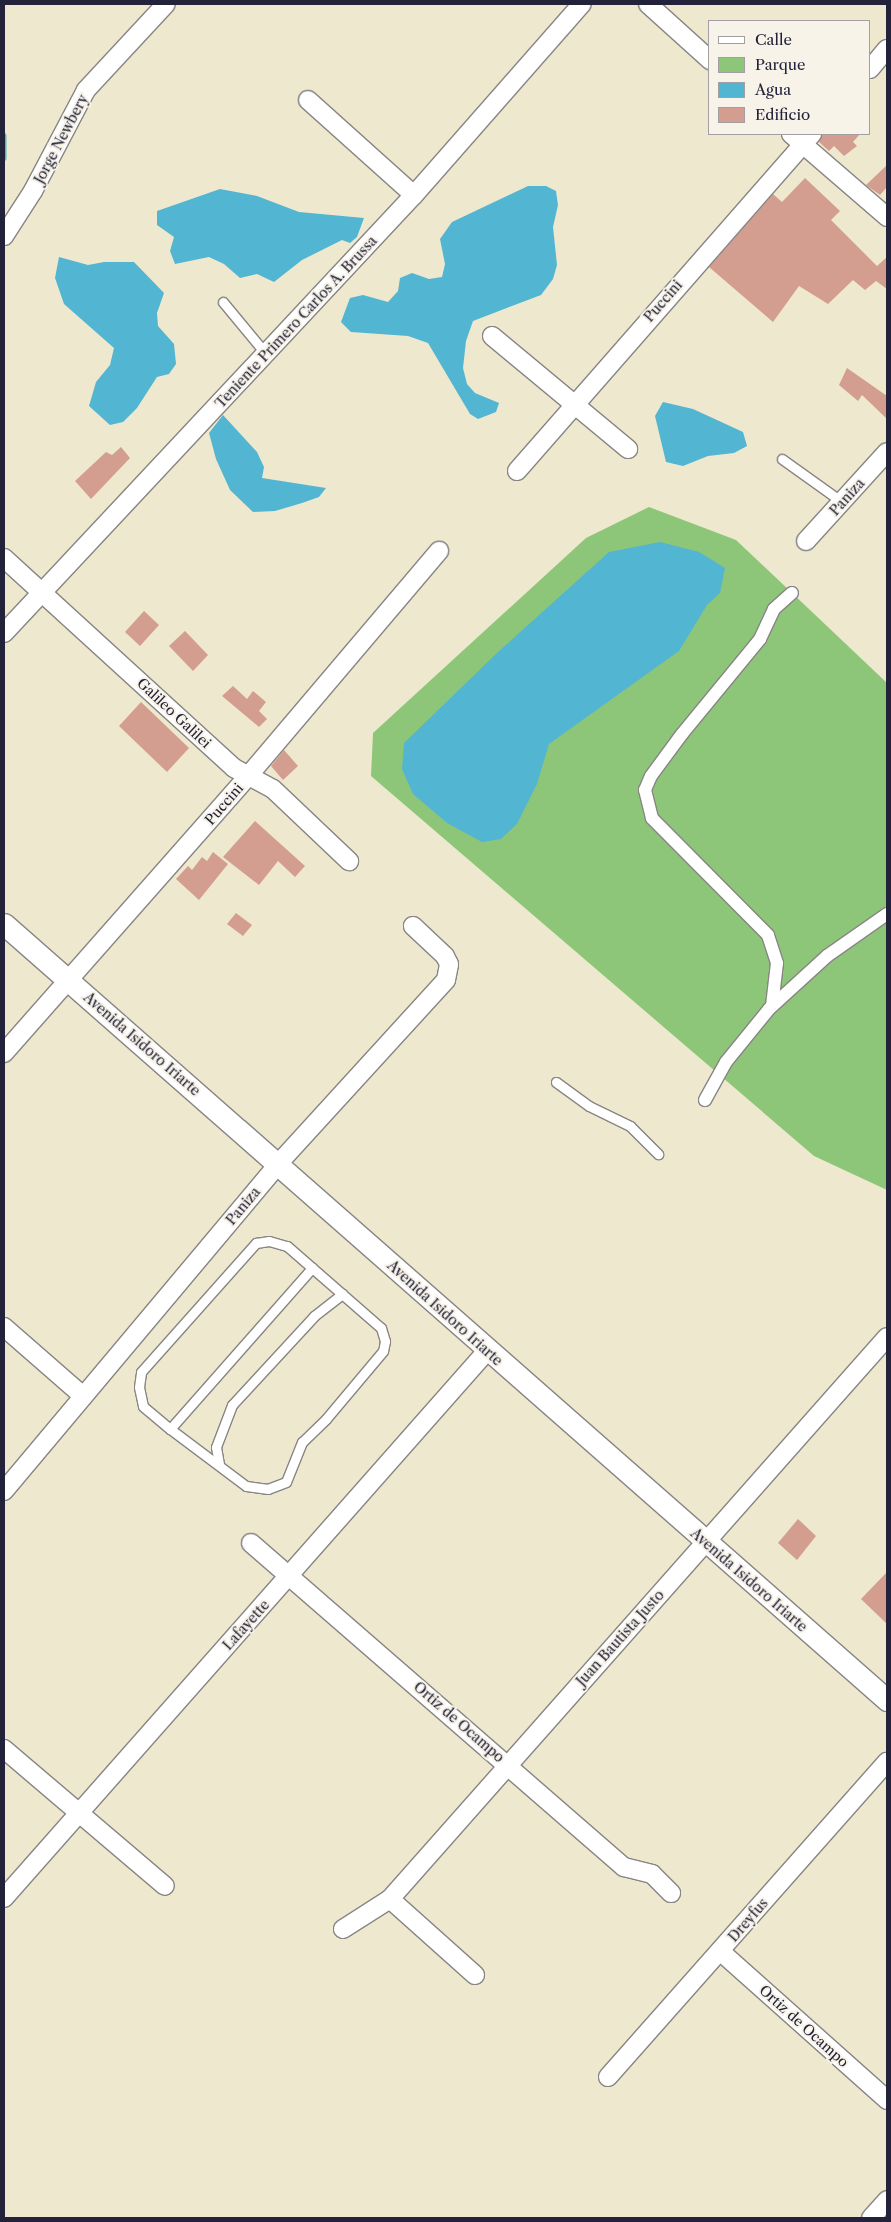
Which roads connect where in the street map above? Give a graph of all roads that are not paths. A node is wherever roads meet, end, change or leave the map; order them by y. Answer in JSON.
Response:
{"nodes":[{"id":1,"x":166,"y":4,"type":"edge"},
{"id":2,"x":582,"y":4,"type":"edge"},
{"id":3,"x":648,"y":4,"type":"edge"},
{"id":4,"x":887,"y":49,"type":"edge"},
{"id":5,"x":708,"y":58,"type":"edge"},
{"id":6,"x":871,"y":68,"type":"edge"},
{"id":7,"x":308,"y":100,"type":"dead end"},
{"id":8,"x":802,"y":137,"type":"edge"},
{"id":9,"x":414,"y":195,"type":"junction"},
{"id":10,"x":887,"y":217,"type":"edge"},
{"id":11,"x":4,"y":236,"type":"edge"},
{"id":12,"x":223,"y":302,"type":"dead end"},
{"id":13,"x":492,"y":336,"type":"dead end"},
{"id":14,"x":266,"y":354,"type":"junction"},
{"id":15,"x":572,"y":405,"type":"junction"},
{"id":16,"x":628,"y":449,"type":"dead end"},
{"id":17,"x":887,"y":452,"type":"edge"},
{"id":18,"x":782,"y":459,"type":"dead end"},
{"id":19,"x":517,"y":471,"type":"dead end"},
{"id":20,"x":842,"y":502,"type":"junction"},
{"id":21,"x":806,"y":541,"type":"dead end"},
{"id":22,"x":439,"y":551,"type":"dead end"},
{"id":23,"x":4,"y":558,"type":"edge"},
{"id":24,"x":44,"y":593,"type":"junction"},
{"id":25,"x":792,"y":593,"type":"dead end"},
{"id":26,"x":4,"y":633,"type":"edge"},
{"id":27,"x":249,"y":775,"type":"junction"},
{"id":28,"x":349,"y":862,"type":"dead end"},
{"id":29,"x":887,"y":914,"type":"edge"},
{"id":30,"x":4,"y":924,"type":"edge"},
{"id":31,"x":413,"y":926,"type":"dead end"},
{"id":32,"x":69,"y":981,"type":"junction"},
{"id":33,"x":772,"y":1006,"type":"junction"},
{"id":34,"x":4,"y":1054,"type":"edge"},
{"id":35,"x":556,"y":1082,"type":"dead end"},
{"id":36,"x":705,"y":1100,"type":"dead end"},
{"id":37,"x":658,"y":1154,"type":"dead end"},
{"id":38,"x":278,"y":1164,"type":"junction"},
{"id":39,"x":312,"y":1268,"type":"junction"},
{"id":40,"x":342,"y":1294,"type":"junction"},
{"id":41,"x":4,"y":1327,"type":"edge"},
{"id":42,"x":887,"y":1337,"type":"edge"},
{"id":43,"x":487,"y":1351,"type":"junction"},
{"id":44,"x":82,"y":1395,"type":"junction"},
{"id":45,"x":170,"y":1429,"type":"junction"},
{"id":46,"x":219,"y":1464,"type":"junction"},
{"id":47,"x":4,"y":1491,"type":"edge"},
{"id":48,"x":705,"y":1542,"type":"junction"},
{"id":49,"x":251,"y":1543,"type":"dead end"},
{"id":50,"x":290,"y":1575,"type":"junction"},
{"id":51,"x":887,"y":1700,"type":"edge"},
{"id":52,"x":4,"y":1749,"type":"edge"},
{"id":53,"x":887,"y":1762,"type":"edge"},
{"id":54,"x":508,"y":1764,"type":"junction"},
{"id":55,"x":78,"y":1813,"type":"junction"},
{"id":56,"x":165,"y":1886,"type":"dead end"},
{"id":57,"x":671,"y":1893,"type":"dead end"},
{"id":58,"x":4,"y":1898,"type":"edge"},
{"id":59,"x":390,"y":1899,"type":"junction"},
{"id":60,"x":343,"y":1928,"type":"dead end"},
{"id":61,"x":720,"y":1951,"type":"junction"},
{"id":62,"x":475,"y":1975,"type":"dead end"},
{"id":63,"x":608,"y":2077,"type":"dead end"},
{"id":64,"x":887,"y":2100,"type":"edge"},
{"id":65,"x":887,"y":2200,"type":"edge"},
{"id":66,"x":871,"y":2218,"type":"edge"}],
"edges":[{"from":1,"to":11,"type":"street","name":"Jorge Newbery"},
{"from":2,"to":9,"type":"street","name":"Teniente Primero Carlos A. Brussa"},
{"from":3,"to":5,"type":"street"},
{"from":4,"to":6,"type":"street"},
{"from":7,"to":9,"type":"street"},
{"from":8,"to":10,"type":"street"},
{"from":8,"to":15,"type":"street","name":"Puccini"},
{"from":9,"to":14,"type":"street","name":"Teniente Primero Carlos A. Brussa"},
{"from":12,"to":14,"type":"lane"},
{"from":13,"to":15,"type":"street"},
{"from":14,"to":24,"type":"street","name":"Teniente Primero Carlos A. Brussa"},
{"from":15,"to":16,"type":"street"},
{"from":15,"to":19,"type":"street","name":"Puccini"},
{"from":17,"to":20,"type":"street","name":"Paniza"},
{"from":18,"to":20,"type":"lane"},
{"from":20,"to":21,"type":"street","name":"Paniza"},
{"from":22,"to":27,"type":"street","name":"Puccini"},
{"from":23,"to":24,"type":"street","name":"Galileo Galilei"},
{"from":24,"to":26,"type":"street","name":"Teniente Primero Carlos A. Brussa"},
{"from":24,"to":27,"type":"street","name":"Galileo Galilei"},
{"from":25,"to":33,"type":"street"},
{"from":27,"to":28,"type":"street","name":"Galileo Galilei"},
{"from":27,"to":32,"type":"street","name":"Puccini"},
{"from":29,"to":33,"type":"street"},
{"from":30,"to":32,"type":"street","name":"Avenida Isidoro Iriarte"},
{"from":31,"to":38,"type":"street","name":"Paniza"},
{"from":32,"to":34,"type":"street","name":"Puccini"},
{"from":32,"to":38,"type":"street","name":"Avenida Isidoro Iriarte"},
{"from":33,"to":36,"type":"street"},
{"from":35,"to":37,"type":"lane"},
{"from":38,"to":43,"type":"street","name":"Avenida Isidoro Iriarte"},
{"from":38,"to":44,"type":"street","name":"Paniza"},
{"from":39,"to":40,"type":"lane"},
{"from":39,"to":45,"type":"lane"},
{"from":39,"to":45,"type":"lane"},
{"from":40,"to":46,"type":"lane"},
{"from":40,"to":46,"type":"lane"},
{"from":41,"to":44,"type":"street"},
{"from":42,"to":48,"type":"street","name":"Juan Bautista Justo"},
{"from":43,"to":48,"type":"street","name":"Avenida Isidoro Iriarte"},
{"from":43,"to":50,"type":"street","name":"Lafayette"},
{"from":44,"to":47,"type":"street","name":"Paniza"},
{"from":45,"to":46,"type":"lane"},
{"from":48,"to":51,"type":"street","name":"Avenida Isidoro Iriarte"},
{"from":48,"to":54,"type":"street","name":"Juan Bautista Justo"},
{"from":49,"to":50,"type":"street","name":"Ortiz de Ocampo"},
{"from":50,"to":54,"type":"street","name":"Ortiz de Ocampo"},
{"from":50,"to":55,"type":"street","name":"Lafayette"},
{"from":52,"to":55,"type":"street"},
{"from":53,"to":61,"type":"street","name":"Dreyfus"},
{"from":54,"to":57,"type":"street","name":"Ortiz de Ocampo"},
{"from":54,"to":59,"type":"street","name":"Juan Bautista Justo"},
{"from":55,"to":56,"type":"street"},
{"from":55,"to":58,"type":"street","name":"Lafayette"},
{"from":59,"to":60,"type":"street","name":"Juan Bautista Justo"},
{"from":59,"to":62,"type":"street"},
{"from":61,"to":63,"type":"street","name":"Dreyfus"},
{"from":61,"to":64,"type":"street","name":"Ortiz de Ocampo"},
{"from":65,"to":66,"type":"street"}]}
